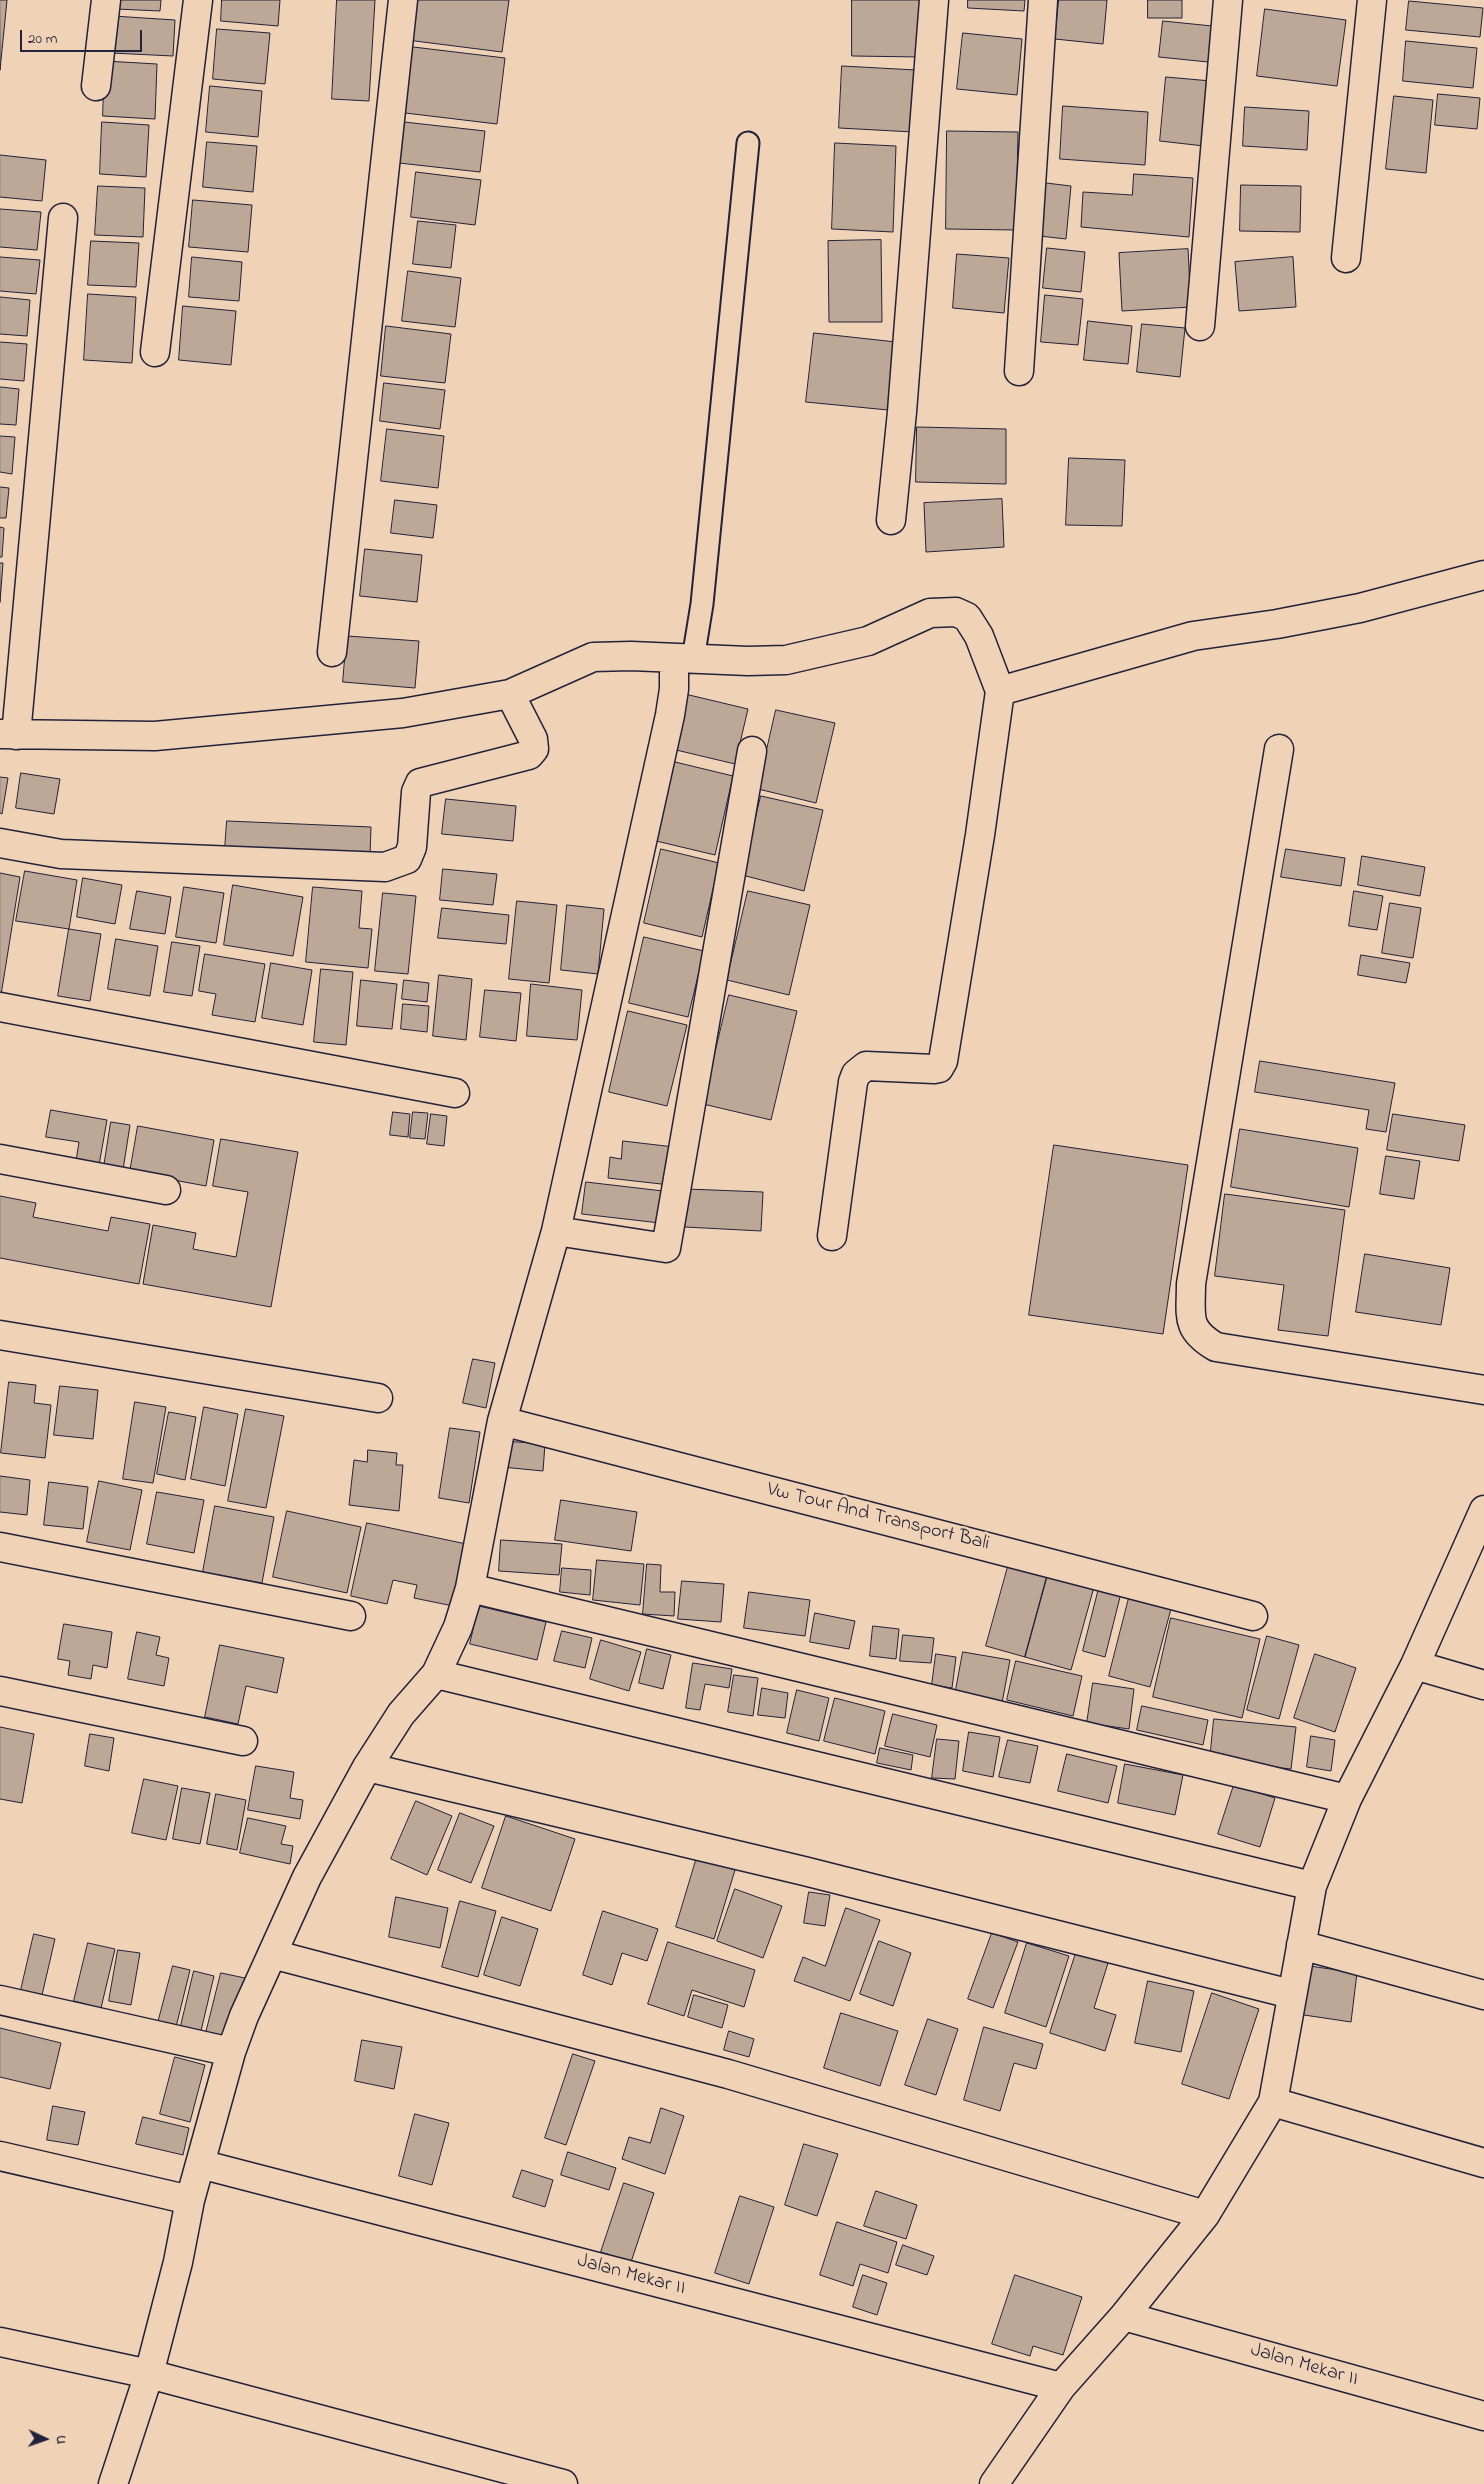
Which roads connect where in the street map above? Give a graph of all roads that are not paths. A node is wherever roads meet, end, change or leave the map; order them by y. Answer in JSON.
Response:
{"nodes":[{"id":1,"x":106,"y":0,"type":"edge"},
{"id":2,"x":198,"y":0,"type":"edge"},
{"id":3,"x":403,"y":0,"type":"edge"},
{"id":4,"x":934,"y":0,"type":"edge"},
{"id":5,"x":1042,"y":0,"type":"edge"},
{"id":6,"x":1228,"y":0,"type":"edge"},
{"id":7,"x":1372,"y":0,"type":"edge"},
{"id":8,"x":96,"y":86,"type":"dead end"},
{"id":9,"x":748,"y":143,"type":"dead end"},
{"id":10,"x":63,"y":218,"type":"dead end"},
{"id":11,"x":1346,"y":258,"type":"dead end"},
{"id":12,"x":1200,"y":326,"type":"dead end"},
{"id":13,"x":155,"y":352,"type":"dead end"},
{"id":14,"x":1019,"y":371,"type":"dead end"},
{"id":15,"x":891,"y":520,"type":"dead end"},
{"id":16,"x":1484,"y":575,"type":"edge"},
{"id":17,"x":332,"y":652,"type":"dead end"},
{"id":18,"x":684,"y":658,"type":"junction"},
{"id":19,"x":1000,"y":691,"type":"junction"},
{"id":20,"x":510,"y":694,"type":"junction"},
{"id":21,"x":8,"y":735,"type":"edge"},
{"id":22,"x":1279,"y":749,"type":"dead end"},
{"id":23,"x":752,"y":751,"type":"dead end"},
{"id":24,"x":0,"y":843,"type":"edge"},
{"id":25,"x":0,"y":1007,"type":"edge"},
{"id":26,"x":455,"y":1093,"type":"dead end"},
{"id":27,"x":0,"y":1159,"type":"edge"},
{"id":28,"x":166,"y":1190,"type":"dead end"},
{"id":29,"x":556,"y":1231,"type":"junction"},
{"id":30,"x":832,"y":1236,"type":"dead end"},
{"id":31,"x":0,"y":1335,"type":"edge"},
{"id":32,"x":1484,"y":1390,"type":"edge"},
{"id":33,"x":378,"y":1398,"type":"dead end"},
{"id":34,"x":502,"y":1421,"type":"junction"},
{"id":35,"x":1484,"y":1510,"type":"edge"},
{"id":36,"x":0,"y":1547,"type":"edge"},
{"id":37,"x":470,"y":1588,"type":"junction"},
{"id":38,"x":352,"y":1616,"type":"dead end"},
{"id":39,"x":1253,"y":1616,"type":"dead end"},
{"id":40,"x":1415,"y":1665,"type":"junction"},
{"id":41,"x":436,"y":1674,"type":"junction"},
{"id":42,"x":1484,"y":1685,"type":"edge"},
{"id":43,"x":0,"y":1691,"type":"edge"},
{"id":44,"x":243,"y":1741,"type":"dead end"},
{"id":45,"x":367,"y":1767,"type":"junction"},
{"id":46,"x":1348,"y":1799,"type":"junction"},
{"id":47,"x":1312,"y":1886,"type":"junction"},
{"id":48,"x":1301,"y":1945,"type":"junction"},
{"id":49,"x":272,"y":1954,"type":"junction"},
{"id":50,"x":1291,"y":1994,"type":"junction"},
{"id":51,"x":1484,"y":1995,"type":"edge"},
{"id":52,"x":0,"y":2000,"type":"edge"},
{"id":53,"x":230,"y":2052,"type":"junction"},
{"id":54,"x":1273,"y":2102,"type":"junction"},
{"id":55,"x":0,"y":2156,"type":"edge"},
{"id":56,"x":1484,"y":2163,"type":"edge"},
{"id":57,"x":200,"y":2164,"type":"junction"},
{"id":58,"x":190,"y":2200,"type":"junction"},
{"id":59,"x":1204,"y":2215,"type":"junction"},
{"id":60,"x":1124,"y":2316,"type":"junction"},
{"id":61,"x":0,"y":2342,"type":"edge"},
{"id":62,"x":149,"y":2374,"type":"junction"},
{"id":63,"x":1061,"y":2387,"type":"junction"},
{"id":64,"x":1484,"y":2416,"type":"edge"},
{"id":65,"x":113,"y":2484,"type":"edge"},
{"id":66,"x":563,"y":2484,"type":"edge"},
{"id":67,"x":994,"y":2484,"type":"edge"}],
"edges":[{"from":1,"to":8,"type":"street"},
{"from":2,"to":13,"type":"street"},
{"from":3,"to":17,"type":"street"},
{"from":4,"to":15,"type":"street"},
{"from":5,"to":14,"type":"street"},
{"from":6,"to":12,"type":"street"},
{"from":7,"to":11,"type":"street"},
{"from":9,"to":18,"type":"lane"},
{"from":10,"to":21,"type":"street"},
{"from":16,"to":19,"type":"street"},
{"from":18,"to":19,"type":"street"},
{"from":18,"to":20,"type":"street"},
{"from":18,"to":29,"type":"street"},
{"from":19,"to":30,"type":"street"},
{"from":20,"to":21,"type":"street"},
{"from":20,"to":24,"type":"street"},
{"from":22,"to":32,"type":"street"},
{"from":23,"to":29,"type":"street"},
{"from":25,"to":26,"type":"street"},
{"from":27,"to":28,"type":"street"},
{"from":29,"to":34,"type":"street"},
{"from":31,"to":33,"type":"street"},
{"from":34,"to":37,"type":"street"},
{"from":34,"to":39,"type":"street","name":"Vw Tour And Transport Bali"},
{"from":35,"to":40,"type":"street"},
{"from":36,"to":38,"type":"street"},
{"from":37,"to":41,"type":"street"},
{"from":37,"to":46,"type":"street"},
{"from":40,"to":42,"type":"street"},
{"from":40,"to":46,"type":"street"},
{"from":41,"to":45,"type":"street"},
{"from":41,"to":47,"type":"street"},
{"from":43,"to":44,"type":"street"},
{"from":45,"to":49,"type":"street"},
{"from":45,"to":50,"type":"street"},
{"from":46,"to":47,"type":"street"},
{"from":47,"to":48,"type":"street"},
{"from":48,"to":50,"type":"street"},
{"from":48,"to":51,"type":"street"},
{"from":49,"to":53,"type":"street"},
{"from":49,"to":59,"type":"street"},
{"from":50,"to":54,"type":"street"},
{"from":52,"to":53,"type":"street"},
{"from":53,"to":57,"type":"street"},
{"from":54,"to":56,"type":"street"},
{"from":54,"to":59,"type":"street"},
{"from":55,"to":58,"type":"street"},
{"from":57,"to":58,"type":"street"},
{"from":57,"to":63,"type":"street","name":"Jalan Mekar II"},
{"from":58,"to":62,"type":"street"},
{"from":59,"to":60,"type":"street"},
{"from":60,"to":63,"type":"street"},
{"from":60,"to":64,"type":"street","name":"Jalan Mekar II"},
{"from":61,"to":62,"type":"street"},
{"from":62,"to":65,"type":"street"},
{"from":62,"to":66,"type":"street"},
{"from":63,"to":67,"type":"street"}]}
